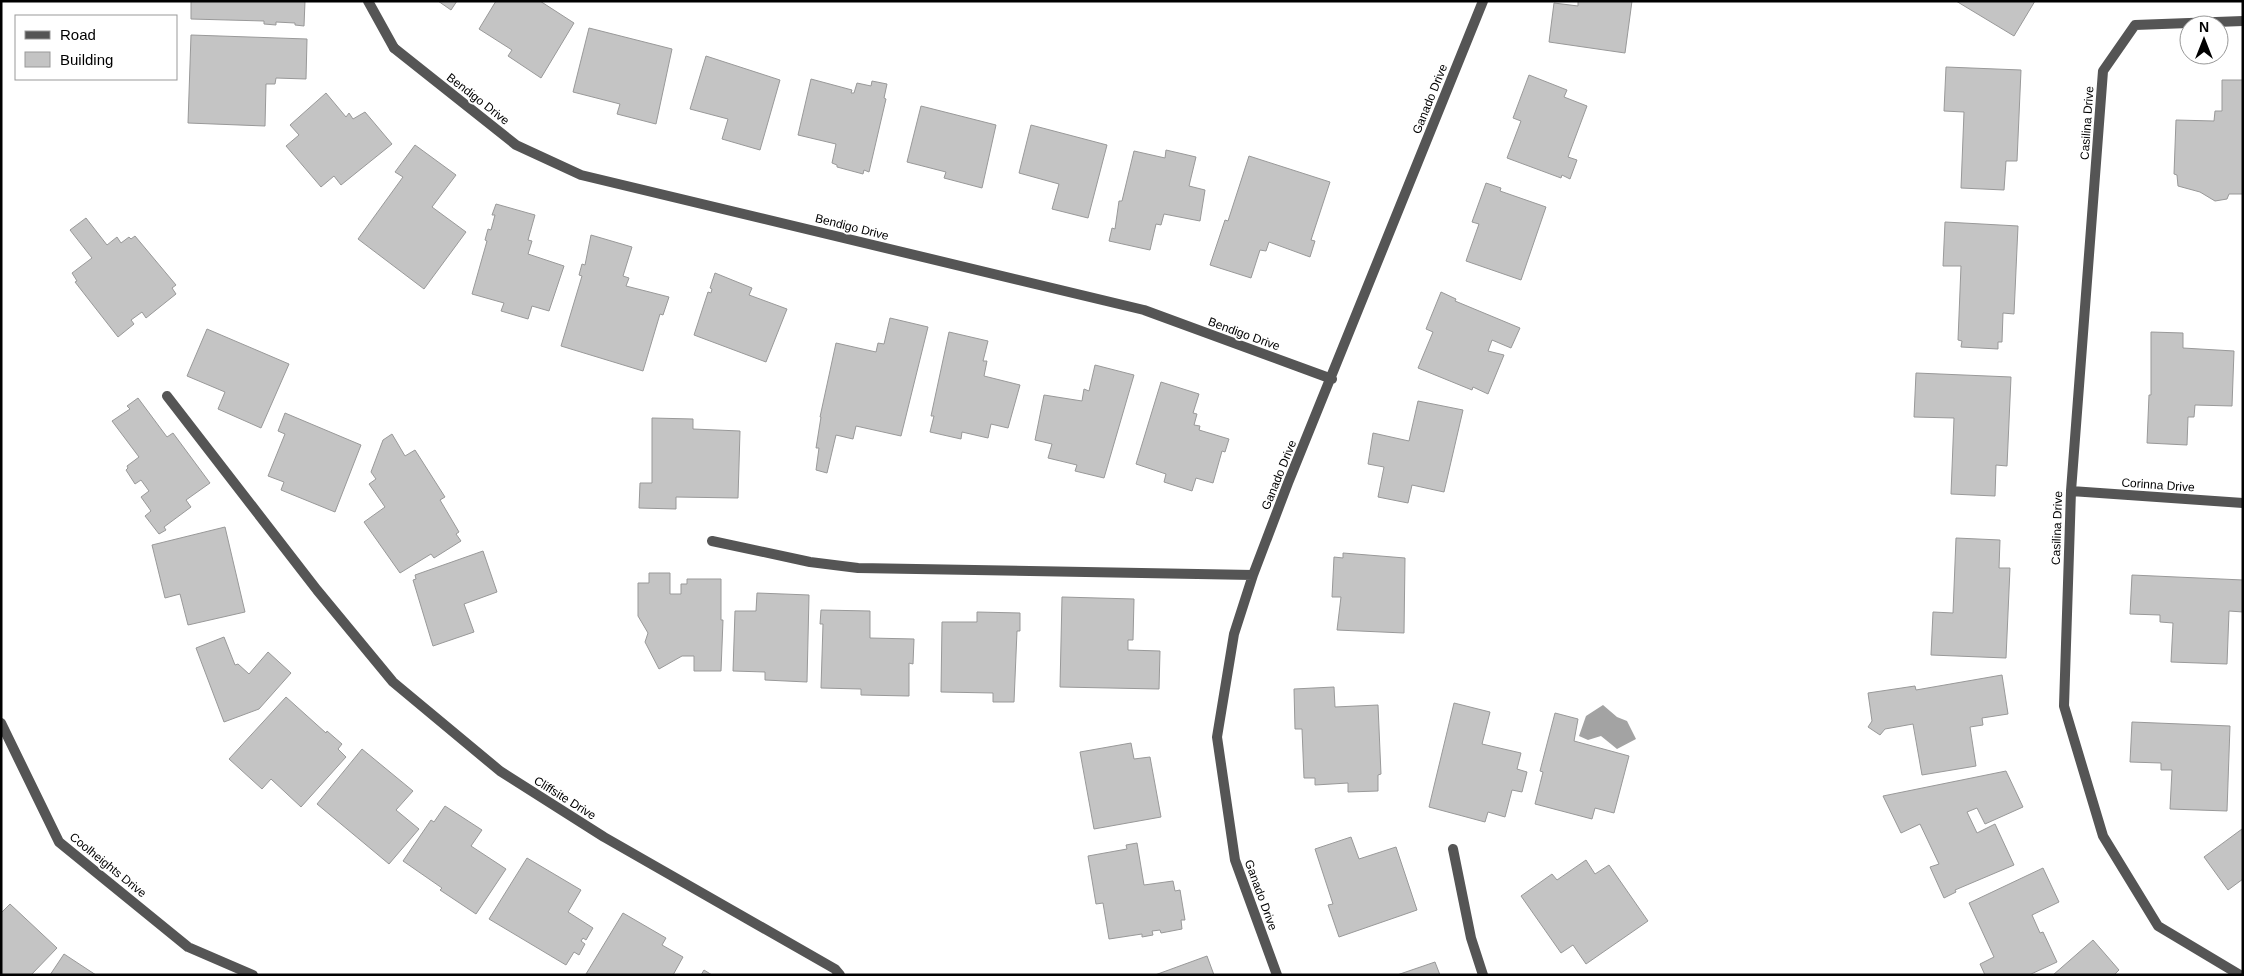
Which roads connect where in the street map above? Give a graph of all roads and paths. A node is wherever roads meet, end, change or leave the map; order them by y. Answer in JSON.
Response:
{"nodes":[{"id":1,"x":368,"y":1,"type":"edge"},
{"id":2,"x":1483,"y":1,"type":"edge"},
{"id":3,"x":2243,"y":21,"type":"edge"},
{"id":4,"x":1332,"y":379,"type":"junction"},
{"id":5,"x":167,"y":396,"type":"dead end"},
{"id":6,"x":2071,"y":491,"type":"junction"},
{"id":7,"x":2243,"y":503,"type":"edge"},
{"id":8,"x":712,"y":541,"type":"dead end"},
{"id":9,"x":1253,"y":575,"type":"junction"},
{"id":10,"x":1,"y":722,"type":"edge"},
{"id":11,"x":1453,"y":849,"type":"dead end"},
{"id":12,"x":253,"y":975,"type":"edge"},
{"id":13,"x":840,"y":975,"type":"edge"},
{"id":14,"x":1277,"y":975,"type":"edge"},
{"id":15,"x":1483,"y":975,"type":"edge"},
{"id":16,"x":2240,"y":975,"type":"edge"}],
"edges":[{"from":1,"to":4,"type":"street","name":"Bendigo Drive"},
{"from":2,"to":4,"type":"street","name":"Ganado Drive"},
{"from":3,"to":6,"type":"street","name":"Casilina Drive"},
{"from":4,"to":9,"type":"street","name":"Ganado Drive"},
{"from":5,"to":13,"type":"street","name":"Cliffsite Drive"},
{"from":6,"to":7,"type":"street","name":"Corinna Drive"},
{"from":6,"to":16,"type":"street","name":"Casilina Drive"},
{"from":8,"to":9,"type":"street"},
{"from":9,"to":14,"type":"street","name":"Ganado Drive"},
{"from":10,"to":12,"type":"street","name":"Coolheights Drive"},
{"from":11,"to":15,"type":"street"}]}
